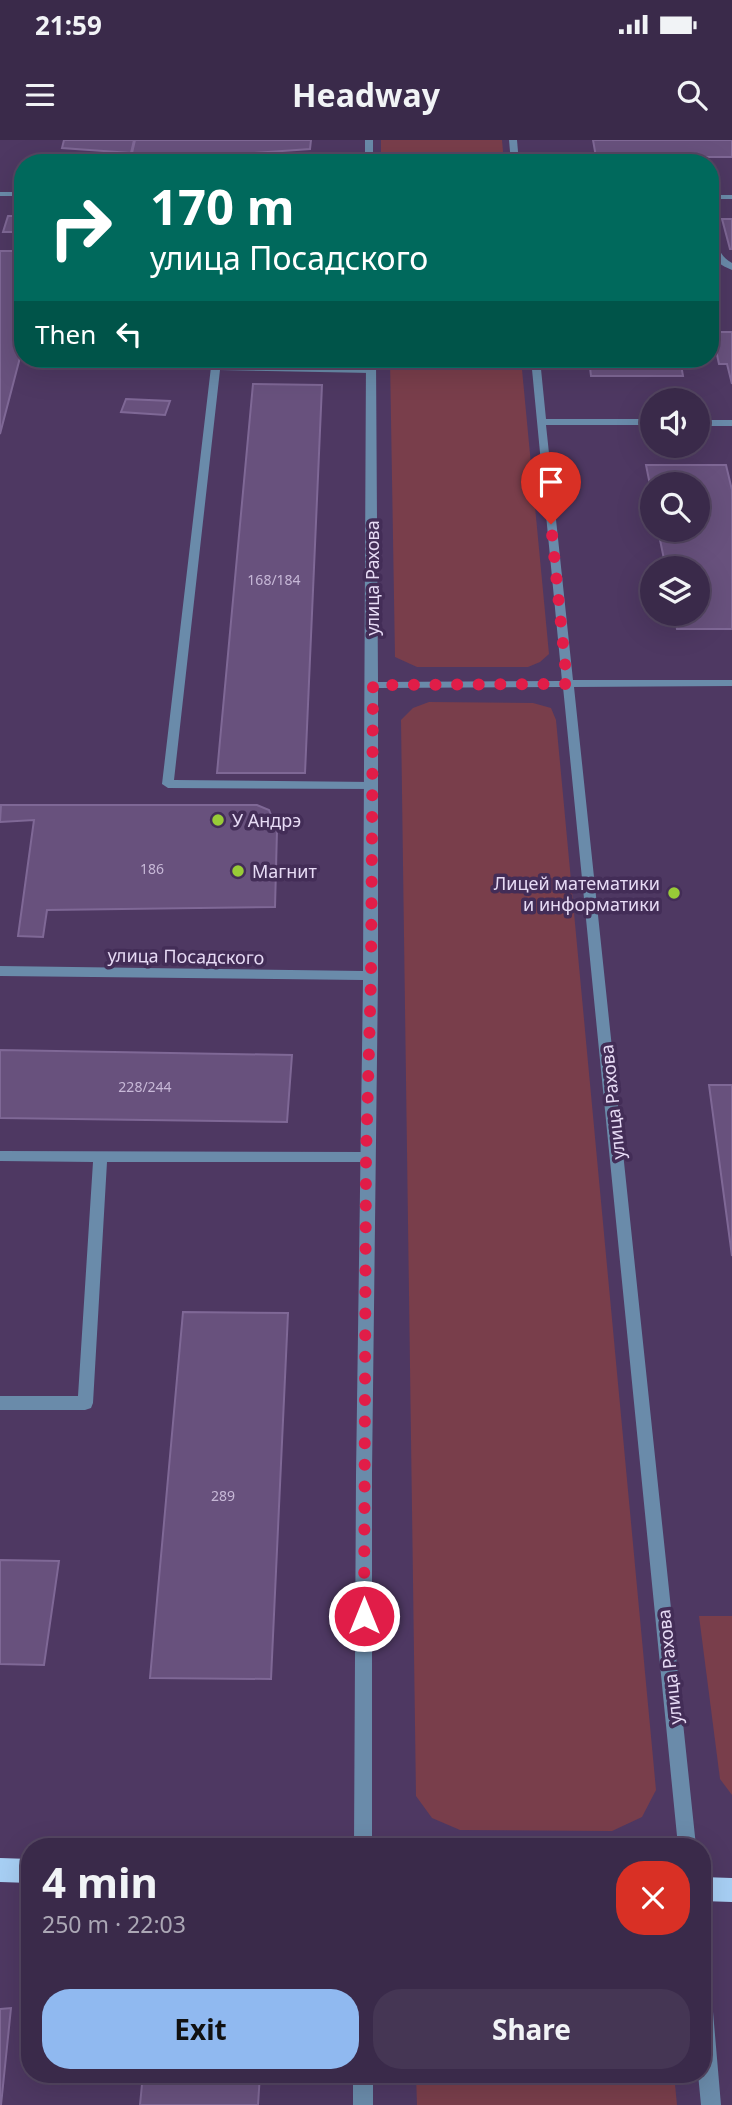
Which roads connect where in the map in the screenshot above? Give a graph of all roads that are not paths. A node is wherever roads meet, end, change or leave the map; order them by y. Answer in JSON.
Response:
{"nodes":[{"id":1,"x":216,"y":368,"type":"edge"},
{"id":2,"x":371,"y":368,"type":"edge"},
{"id":3,"x":536,"y":368,"type":"edge"},
{"id":4,"x":542,"y":422,"type":"junction"},
{"id":5,"x":640,"y":422,"type":"edge"},
{"id":6,"x":710,"y":422,"type":"edge"},
{"id":7,"x":732,"y":423,"type":"edge"},
{"id":8,"x":732,"y":683,"type":"edge"},
{"id":9,"x":567,"y":684,"type":"junction"},
{"id":10,"x":373,"y":685,"type":"junction"},
{"id":11,"x":372,"y":786,"type":"junction"},
{"id":12,"x":0,"y":971,"type":"edge"},
{"id":13,"x":371,"y":976,"type":"junction"},
{"id":14,"x":0,"y":1156,"type":"edge"},
{"id":15,"x":100,"y":1156,"type":"junction"},
{"id":16,"x":366,"y":1157,"type":"junction"},
{"id":17,"x":0,"y":1403,"type":"edge"},
{"id":18,"x":363,"y":1838,"type":"edge"},
{"id":19,"x":686,"y":1838,"type":"edge"},
{"id":20,"x":0,"y":1870,"type":"edge"},
{"id":21,"x":21,"y":1871,"type":"edge"},
{"id":22,"x":711,"y":1889,"type":"edge"},
{"id":23,"x":732,"y":1889,"type":"edge"},
{"id":24,"x":363,"y":2083,"type":"edge"},
{"id":25,"x":709,"y":2083,"type":"edge"},
{"id":26,"x":363,"y":2105,"type":"edge"},
{"id":27,"x":711,"y":2105,"type":"edge"}],
"edges":[{"from":1,"to":11,"type":"street"},
{"from":2,"to":10,"type":"street","name":"улица Рахова"},
{"from":3,"to":4,"type":"street","name":"улица Рахова"},
{"from":4,"to":5,"type":"street"},
{"from":4,"to":9,"type":"street","name":"улица Рахова"},
{"from":6,"to":7,"type":"street"},
{"from":8,"to":9,"type":"street"},
{"from":9,"to":10,"type":"street"},
{"from":9,"to":19,"type":"street","name":"улица Рахова"},
{"from":10,"to":11,"type":"street","name":"улица Рахова"},
{"from":11,"to":13,"type":"street","name":"улица Рахова"},
{"from":12,"to":13,"type":"street","name":"улица Посадского"},
{"from":13,"to":16,"type":"street","name":"улица Рахова"},
{"from":14,"to":15,"type":"street"},
{"from":15,"to":16,"type":"street"},
{"from":15,"to":17,"type":"street"},
{"from":16,"to":18,"type":"street","name":"улица Рахова"},
{"from":20,"to":21,"type":"main road"},
{"from":22,"to":23,"type":"main road"},
{"from":24,"to":26,"type":"street"},
{"from":25,"to":27,"type":"street"}]}
